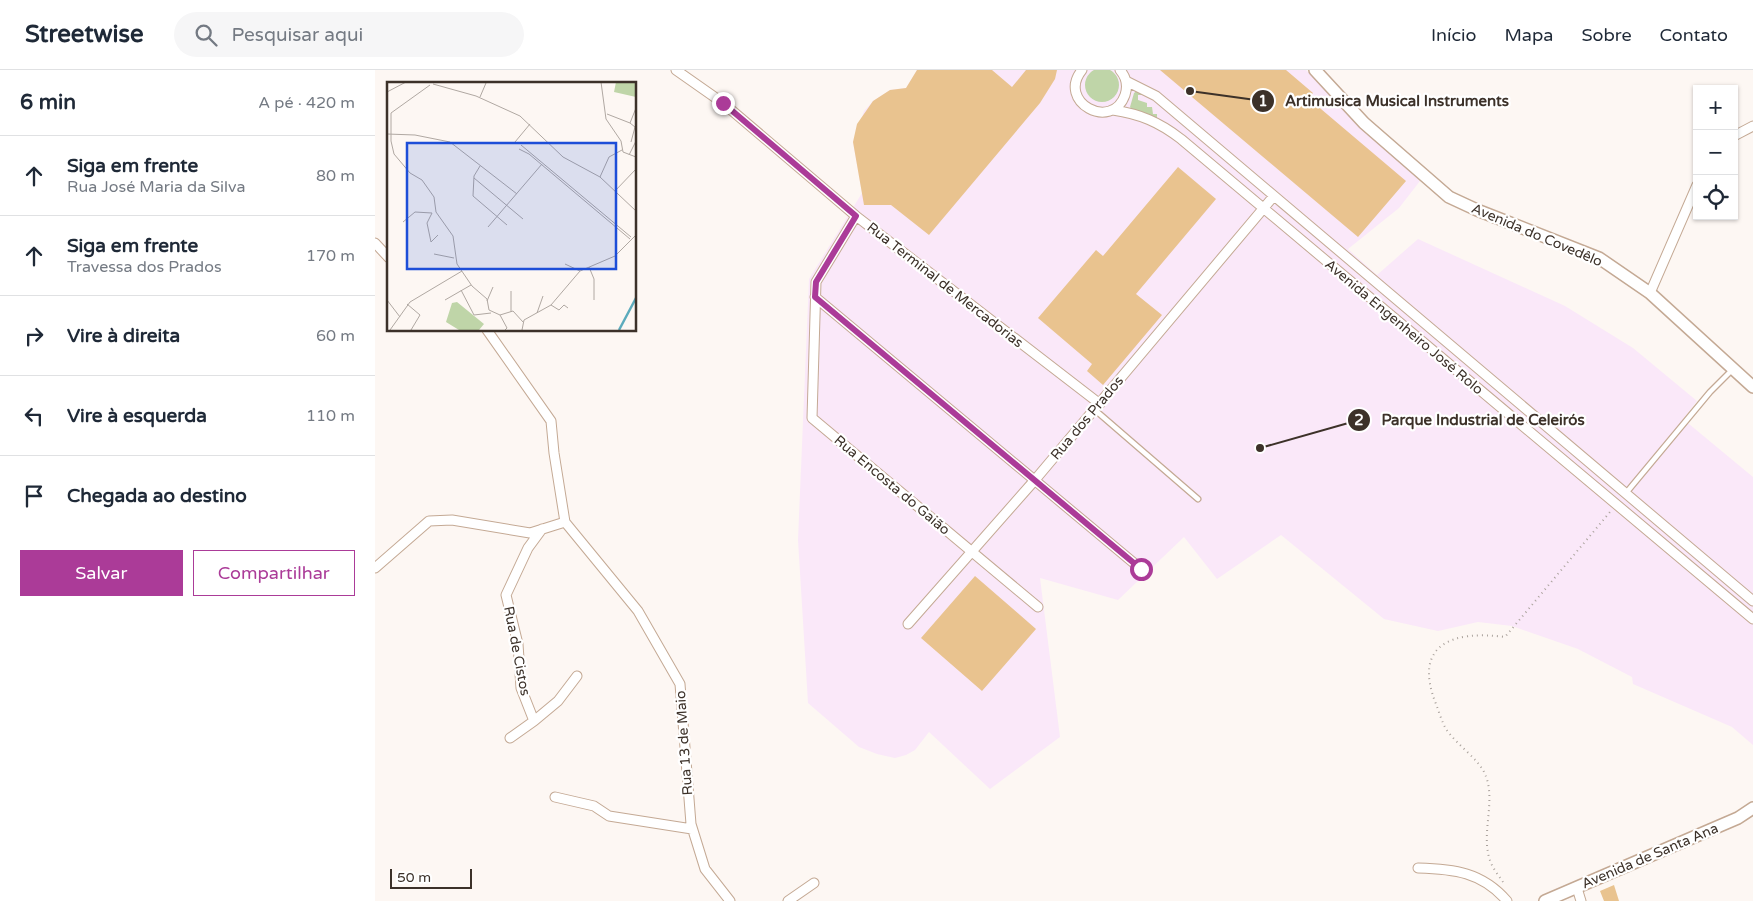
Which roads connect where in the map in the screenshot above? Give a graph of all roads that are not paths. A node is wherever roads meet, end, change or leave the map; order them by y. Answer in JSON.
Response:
{"nodes":[{"id":1,"x":676,"y":70,"type":"edge"},
{"id":2,"x":1082,"y":70,"type":"edge"},
{"id":3,"x":1120,"y":70,"type":"edge"},
{"id":4,"x":1315,"y":70,"type":"edge"},
{"id":5,"x":1126,"y":81,"type":"junction"},
{"id":6,"x":1113,"y":110,"type":"junction"},
{"id":7,"x":1753,"y":126,"type":"edge"},
{"id":8,"x":1738,"y":134,"type":"edge"},
{"id":9,"x":1693,"y":194,"type":"edge"},
{"id":10,"x":1273,"y":197,"type":"junction"},
{"id":11,"x":1263,"y":208,"type":"junction"},
{"id":12,"x":856,"y":216,"type":"junction"},
{"id":13,"x":375,"y":243,"type":"edge"},
{"id":14,"x":387,"y":256,"type":"edge"},
{"id":15,"x":1650,"y":293,"type":"junction"},
{"id":16,"x":815,"y":297,"type":"junction"},
{"id":17,"x":488,"y":331,"type":"edge"},
{"id":18,"x":1733,"y":369,"type":"junction"},
{"id":19,"x":1751,"y":382,"type":"edge"},
{"id":20,"x":1097,"y":407,"type":"junction"},
{"id":21,"x":1034,"y":481,"type":"junction"},
{"id":22,"x":1626,"y":493,"type":"junction"},
{"id":23,"x":1198,"y":499,"type":"dead end"},
{"id":24,"x":565,"y":522,"type":"junction"},
{"id":25,"x":542,"y":530,"type":"junction"},
{"id":26,"x":972,"y":552,"type":"junction"},
{"id":27,"x":375,"y":568,"type":"edge"},
{"id":28,"x":1141,"y":569,"type":"dead end"},
{"id":29,"x":1753,"y":601,"type":"edge"},
{"id":30,"x":1038,"y":607,"type":"dead end"},
{"id":31,"x":1753,"y":619,"type":"edge"},
{"id":32,"x":908,"y":624,"type":"dead end"},
{"id":33,"x":577,"y":676,"type":"dead end"},
{"id":34,"x":534,"y":721,"type":"junction"},
{"id":35,"x":510,"y":738,"type":"dead end"},
{"id":36,"x":555,"y":797,"type":"dead end"},
{"id":37,"x":1751,"y":813,"type":"edge"},
{"id":38,"x":692,"y":829,"type":"junction"},
{"id":39,"x":1418,"y":868,"type":"dead end"},
{"id":40,"x":814,"y":882,"type":"dead end"},
{"id":41,"x":1577,"y":888,"type":"junction"},
{"id":42,"x":730,"y":901,"type":"edge"},
{"id":43,"x":788,"y":901,"type":"edge"},
{"id":44,"x":1507,"y":901,"type":"edge"},
{"id":45,"x":1545,"y":901,"type":"edge"},
{"id":46,"x":1581,"y":901,"type":"edge"}],
"edges":[{"from":1,"to":12,"type":"street","name":"Rua Terminal de Mercadorias"},
{"from":2,"to":6,"type":"street","name":"Avenida Engenheiro José Rolo"},
{"from":3,"to":5,"type":"street"},
{"from":4,"to":15,"type":"street","name":"Avenida do Covedêlo"},
{"from":5,"to":6,"type":"street"},
{"from":5,"to":10,"type":"street","name":"Avenida Engenheiro José Rolo"},
{"from":6,"to":11,"type":"street","name":"Avenida Engenheiro José Rolo"},
{"from":7,"to":8,"type":"street"},
{"from":9,"to":15,"type":"street"},
{"from":10,"to":11,"type":"street"},
{"from":10,"to":22,"type":"street","name":"Avenida Engenheiro José Rolo"},
{"from":11,"to":20,"type":"street","name":"Rua dos Prados"},
{"from":11,"to":31,"type":"street","name":"Avenida Engenheiro José Rolo"},
{"from":12,"to":16,"type":"street"},
{"from":12,"to":20,"type":"street","name":"Rua Terminal de Mercadorias"},
{"from":13,"to":14,"type":"street"},
{"from":15,"to":18,"type":"street","name":"Avenida do Covedêlo"},
{"from":16,"to":21,"type":"street"},
{"from":16,"to":26,"type":"street","name":"Rua Encosta do Gaião"},
{"from":17,"to":24,"type":"street"},
{"from":18,"to":19,"type":"street","name":"Avenida do Covedêlo"},
{"from":18,"to":22,"type":"lane"},
{"from":20,"to":21,"type":"street","name":"Rua dos Prados"},
{"from":20,"to":23,"type":"lane"},
{"from":21,"to":26,"type":"street","name":"Rua dos Prados"},
{"from":21,"to":28,"type":"street"},
{"from":22,"to":29,"type":"street","name":"Avenida Engenheiro José Rolo"},
{"from":24,"to":25,"type":"street"},
{"from":24,"to":38,"type":"street","name":"Rua 13 de Maio"},
{"from":25,"to":27,"type":"street"},
{"from":25,"to":34,"type":"street","name":"Rua de Cistos"},
{"from":26,"to":30,"type":"street","name":"Rua Encosta do Gaião"},
{"from":26,"to":32,"type":"street","name":"Rua dos Prados"},
{"from":33,"to":34,"type":"street"},
{"from":34,"to":35,"type":"street"},
{"from":36,"to":38,"type":"street"},
{"from":37,"to":41,"type":"street","name":"Avenida de Santa Ana"},
{"from":38,"to":42,"type":"street","name":"Rua 13 de Maio"},
{"from":39,"to":44,"type":"street"},
{"from":40,"to":43,"type":"street"},
{"from":41,"to":45,"type":"street","name":"Avenida de Santa Ana"},
{"from":41,"to":46,"type":"street"}]}
